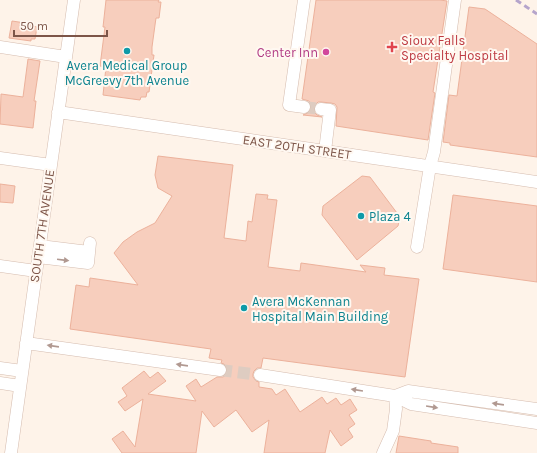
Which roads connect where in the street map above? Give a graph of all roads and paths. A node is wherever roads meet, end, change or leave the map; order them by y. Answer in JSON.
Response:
{"nodes":[{"id":1,"x":74,"y":0,"type":"edge"},
{"id":2,"x":304,"y":0,"type":"edge"},
{"id":3,"x":456,"y":0,"type":"edge"},
{"id":4,"x":0,"y":47,"type":"edge"},
{"id":5,"x":66,"y":56,"type":"junction"},
{"id":6,"x":304,"y":107,"type":"tunnel mouth"},
{"id":7,"x":321,"y":109,"type":"dead end"},
{"id":8,"x":58,"y":112,"type":"junction"},
{"id":9,"x":325,"y":151,"type":"junction"},
{"id":10,"x":0,"y":158,"type":"edge"},
{"id":11,"x":51,"y":165,"type":"junction"},
{"id":12,"x":430,"y":166,"type":"junction"},
{"id":13,"x":537,"y":182,"type":"edge"},
{"id":14,"x":417,"y":247,"type":"dead end"},
{"id":15,"x":39,"y":252,"type":"junction"},
{"id":16,"x":89,"y":252,"type":"dead end"},
{"id":17,"x":0,"y":266,"type":"edge"},
{"id":18,"x":36,"y":271,"type":"junction"},
{"id":19,"x":26,"y":343,"type":"junction"},
{"id":20,"x":0,"y":368,"type":"edge"},
{"id":21,"x":220,"y":370,"type":"tunnel mouth"},
{"id":22,"x":22,"y":371,"type":"junction"},
{"id":23,"x":260,"y":375,"type":"tunnel mouth"},
{"id":24,"x":0,"y":383,"type":"edge"},
{"id":25,"x":20,"y":386,"type":"junction"},
{"id":26,"x":395,"y":396,"type":"junction"},
{"id":27,"x":477,"y":407,"type":"junction"},
{"id":28,"x":537,"y":409,"type":"edge"},
{"id":29,"x":537,"y":422,"type":"edge"},
{"id":30,"x":11,"y":453,"type":"edge"},
{"id":31,"x":383,"y":453,"type":"edge"}],
"edges":[{"from":1,"to":5,"type":"street","name":"SOUTH 7TH AVENUE"},
{"from":2,"to":6,"type":"street"},
{"from":3,"to":12,"type":"street"},
{"from":4,"to":5,"type":"street"},
{"from":5,"to":8,"type":"street","name":"SOUTH 7TH AVENUE"},
{"from":7,"to":9,"type":"street"},
{"from":8,"to":9,"type":"street","name":"EAST 20TH STREET"},
{"from":8,"to":11,"type":"street","name":"SOUTH 7TH AVENUE"},
{"from":9,"to":12,"type":"street","name":"EAST 20TH STREET"},
{"from":10,"to":11,"type":"street"},
{"from":11,"to":15,"type":"street","name":"SOUTH 7TH AVENUE"},
{"from":12,"to":13,"type":"street","name":"EAST 20TH STREET"},
{"from":12,"to":14,"type":"street"},
{"from":15,"to":16,"type":"street"},
{"from":15,"to":18,"type":"street","name":"SOUTH 7TH AVENUE"},
{"from":17,"to":18,"type":"street"},
{"from":18,"to":19,"type":"street","name":"SOUTH 7TH AVENUE"},
{"from":21,"to":19,"type":"street","one_way":true},
{"from":19,"to":22,"type":"street","name":"SOUTH 7TH AVENUE"},
{"from":20,"to":22,"type":"street"},
{"from":22,"to":25,"type":"street","name":"SOUTH 7TH AVENUE"},
{"from":26,"to":23,"type":"street","one_way":true},
{"from":24,"to":25,"type":"street"},
{"from":25,"to":30,"type":"street","name":"SOUTH 7TH AVENUE"},
{"from":26,"to":27,"type":"street"},
{"from":26,"to":31,"type":"street"},
{"from":28,"to":27,"type":"street","one_way":true},
{"from":27,"to":29,"type":"street"}]}
